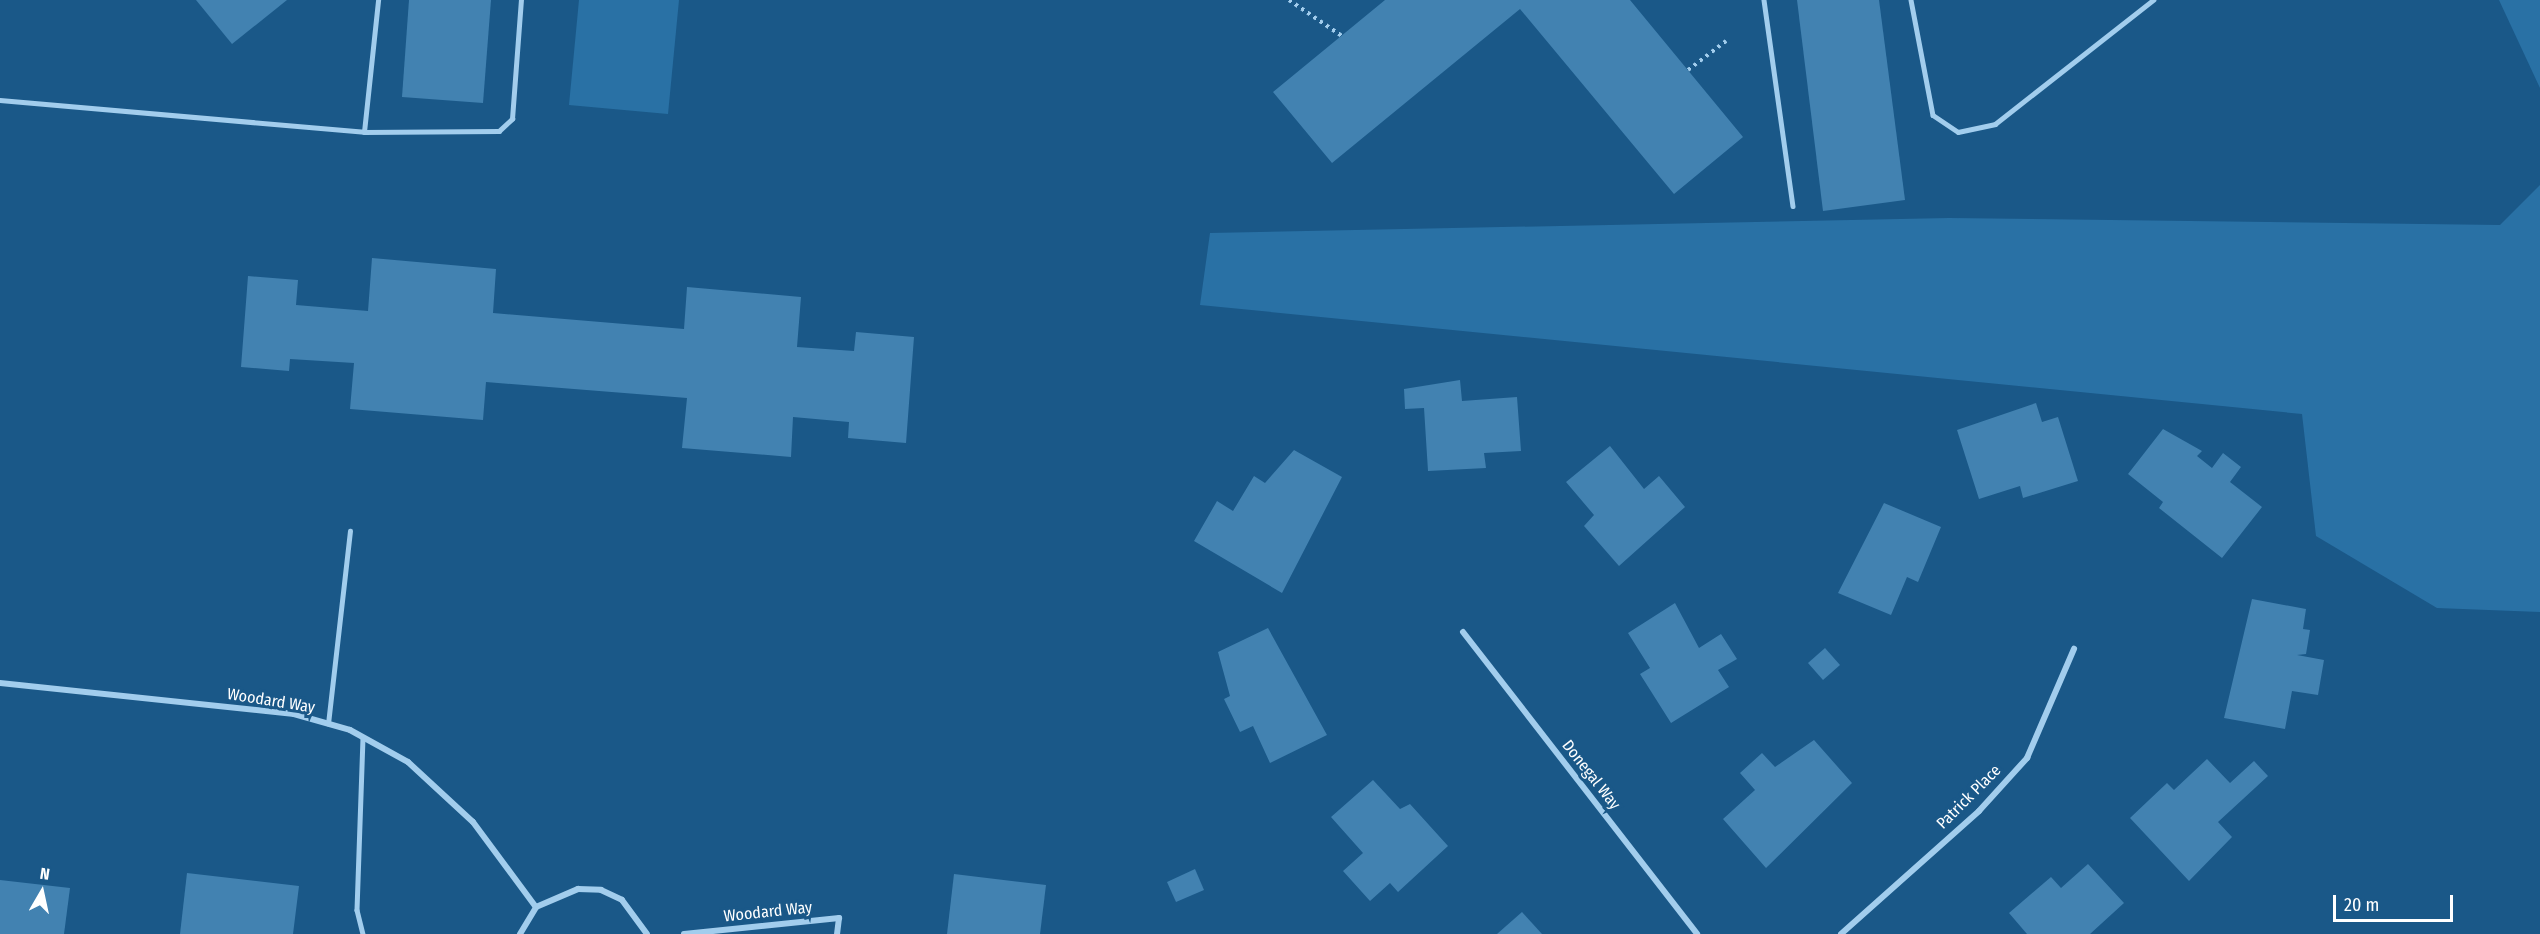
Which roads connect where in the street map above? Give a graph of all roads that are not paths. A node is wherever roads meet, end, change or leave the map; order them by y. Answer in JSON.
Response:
{"nodes":[{"id":1,"x":378,"y":0,"type":"edge"},
{"id":2,"x":521,"y":0,"type":"edge"},
{"id":3,"x":1764,"y":0,"type":"edge"},
{"id":4,"x":1911,"y":0,"type":"edge"},
{"id":5,"x":2153,"y":0,"type":"edge"},
{"id":6,"x":0,"y":100,"type":"edge"},
{"id":7,"x":364,"y":132,"type":"junction"},
{"id":8,"x":1793,"y":206,"type":"dead end"},
{"id":9,"x":350,"y":531,"type":"dead end"},
{"id":10,"x":1463,"y":632,"type":"dead end"},
{"id":11,"x":2074,"y":649,"type":"dead end"},
{"id":12,"x":0,"y":683,"type":"edge"},
{"id":13,"x":328,"y":724,"type":"junction"},
{"id":14,"x":363,"y":738,"type":"junction"},
{"id":15,"x":536,"y":907,"type":"junction"},
{"id":16,"x":363,"y":934,"type":"edge"},
{"id":17,"x":520,"y":934,"type":"edge"},
{"id":18,"x":647,"y":934,"type":"edge"},
{"id":19,"x":684,"y":934,"type":"edge"},
{"id":20,"x":837,"y":934,"type":"edge"},
{"id":21,"x":1697,"y":934,"type":"edge"},
{"id":22,"x":1841,"y":934,"type":"edge"}],
"edges":[{"from":1,"to":7,"type":"lane"},
{"from":2,"to":7,"type":"lane"},
{"from":3,"to":8,"type":"lane"},
{"from":4,"to":5,"type":"lane"},
{"from":6,"to":7,"type":"lane"},
{"from":9,"to":13,"type":"lane"},
{"from":10,"to":21,"type":"street","name":"Donegal Way"},
{"from":11,"to":22,"type":"street","name":"Patrick Place"},
{"from":12,"to":13,"type":"street","name":"Woodard Way"},
{"from":13,"to":14,"type":"street","name":"Woodard Way"},
{"from":14,"to":15,"type":"street","name":"Woodard Way"},
{"from":14,"to":16,"type":"lane"},
{"from":15,"to":17,"type":"street"},
{"from":15,"to":18,"type":"street"},
{"from":19,"to":20,"type":"street","name":"Woodard Way"}]}
